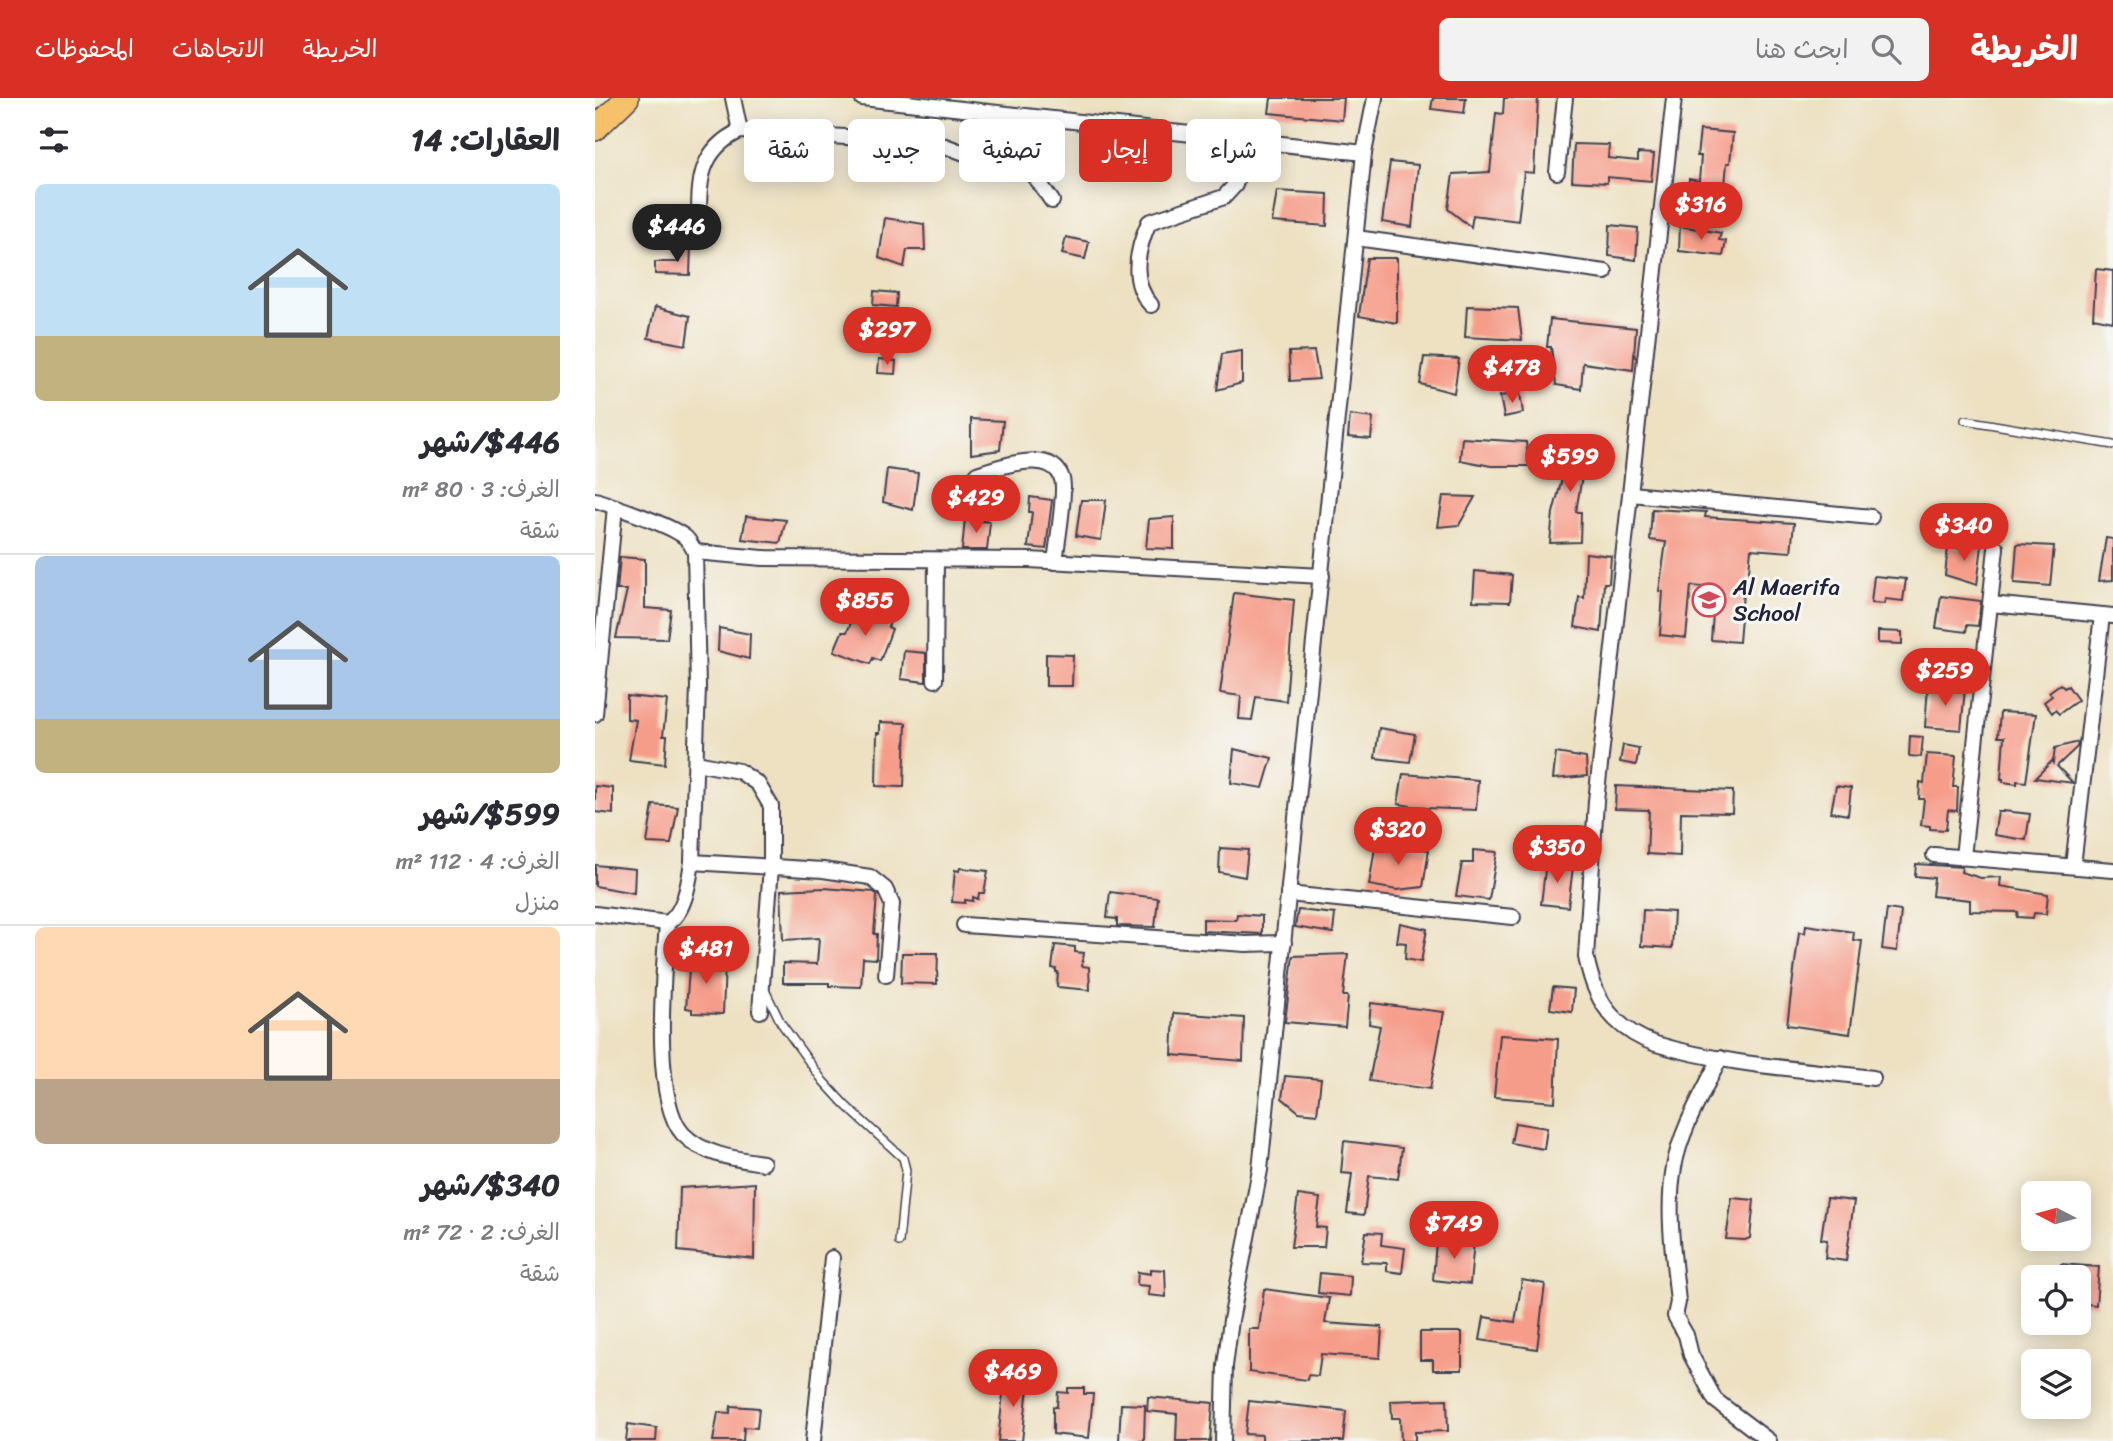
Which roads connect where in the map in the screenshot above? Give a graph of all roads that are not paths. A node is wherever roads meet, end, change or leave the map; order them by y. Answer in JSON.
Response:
{"nodes":[{"id":1,"x":627,"y":98,"type":"edge"},
{"id":2,"x":733,"y":98,"type":"edge"},
{"id":3,"x":862,"y":98,"type":"edge"},
{"id":4,"x":1375,"y":98,"type":"edge"},
{"id":5,"x":1565,"y":98,"type":"edge"},
{"id":6,"x":1674,"y":98,"type":"edge"},
{"id":7,"x":595,"y":129,"type":"edge"},
{"id":8,"x":740,"y":131,"type":"junction"},
{"id":9,"x":1186,"y":134,"type":"edge"},
{"id":10,"x":1281,"y":145,"type":"edge"},
{"id":11,"x":1364,"y":153,"type":"junction"},
{"id":12,"x":1557,"y":172,"type":"dead end"},
{"id":13,"x":1234,"y":182,"type":"edge"},
{"id":14,"x":1052,"y":201,"type":"dead end"},
{"id":15,"x":1356,"y":238,"type":"junction"},
{"id":16,"x":699,"y":239,"type":"dead end"},
{"id":17,"x":1605,"y":272,"type":"dead end"},
{"id":18,"x":1151,"y":305,"type":"dead end"},
{"id":19,"x":1965,"y":420,"type":"dead end"},
{"id":20,"x":2113,"y":445,"type":"edge"},
{"id":21,"x":977,"y":474,"type":"dead end"},
{"id":22,"x":1631,"y":494,"type":"junction"},
{"id":23,"x":595,"y":500,"type":"edge"},
{"id":24,"x":615,"y":507,"type":"junction"},
{"id":25,"x":1871,"y":517,"type":"dead end"},
{"id":26,"x":1997,"y":548,"type":"dead end"},
{"id":27,"x":695,"y":552,"type":"junction"},
{"id":28,"x":936,"y":560,"type":"junction"},
{"id":29,"x":1055,"y":562,"type":"junction"},
{"id":30,"x":1322,"y":576,"type":"junction"},
{"id":31,"x":1991,"y":604,"type":"junction"},
{"id":32,"x":2108,"y":615,"type":"edge"},
{"id":33,"x":935,"y":680,"type":"dead end"},
{"id":34,"x":595,"y":714,"type":"edge"},
{"id":35,"x":696,"y":763,"type":"junction"},
{"id":36,"x":1934,"y":855,"type":"dead end"},
{"id":37,"x":1963,"y":858,"type":"junction"},
{"id":38,"x":692,"y":862,"type":"junction"},
{"id":39,"x":2073,"y":866,"type":"junction"},
{"id":40,"x":771,"y":867,"type":"junction"},
{"id":41,"x":2113,"y":870,"type":"edge"},
{"id":42,"x":1288,"y":894,"type":"junction"},
{"id":43,"x":595,"y":914,"type":"edge"},
{"id":44,"x":1513,"y":917,"type":"dead end"},
{"id":45,"x":667,"y":923,"type":"junction"},
{"id":46,"x":964,"y":925,"type":"dead end"},
{"id":47,"x":1284,"y":943,"type":"junction"},
{"id":48,"x":886,"y":975,"type":"dead end"},
{"id":49,"x":762,"y":985,"type":"junction"},
{"id":50,"x":760,"y":1011,"type":"dead end"},
{"id":51,"x":1720,"y":1058,"type":"junction"},
{"id":52,"x":1873,"y":1079,"type":"dead end"},
{"id":53,"x":763,"y":1163,"type":"dead end"},
{"id":54,"x":899,"y":1242,"type":"dead end"},
{"id":55,"x":832,"y":1258,"type":"dead end"},
{"id":56,"x":813,"y":1441,"type":"edge"},
{"id":57,"x":1223,"y":1441,"type":"edge"},
{"id":58,"x":1769,"y":1441,"type":"edge"}],
"edges":[{"from":1,"to":7,"type":"main road"},
{"from":2,"to":8,"type":"street"},
{"from":3,"to":9,"type":"street"},
{"from":4,"to":11,"type":"street"},
{"from":5,"to":12,"type":"street"},
{"from":6,"to":22,"type":"street"},
{"from":8,"to":14,"type":"street"},
{"from":8,"to":16,"type":"street"},
{"from":10,"to":11,"type":"street"},
{"from":11,"to":15,"type":"street"},
{"from":13,"to":18,"type":"street"},
{"from":15,"to":17,"type":"street"},
{"from":15,"to":30,"type":"street"},
{"from":19,"to":20,"type":"lane"},
{"from":21,"to":29,"type":"street"},
{"from":22,"to":25,"type":"street"},
{"from":22,"to":51,"type":"street"},
{"from":23,"to":24,"type":"street"},
{"from":24,"to":27,"type":"street"},
{"from":24,"to":34,"type":"street"},
{"from":26,"to":31,"type":"street"},
{"from":27,"to":28,"type":"street"},
{"from":27,"to":35,"type":"street"},
{"from":28,"to":29,"type":"street"},
{"from":28,"to":33,"type":"street"},
{"from":29,"to":30,"type":"street"},
{"from":30,"to":42,"type":"street"},
{"from":31,"to":32,"type":"street"},
{"from":31,"to":37,"type":"street"},
{"from":32,"to":39,"type":"street"},
{"from":35,"to":38,"type":"street"},
{"from":35,"to":40,"type":"street"},
{"from":36,"to":37,"type":"street"},
{"from":37,"to":39,"type":"street"},
{"from":38,"to":40,"type":"street"},
{"from":38,"to":45,"type":"street"},
{"from":39,"to":41,"type":"street"},
{"from":40,"to":48,"type":"street"},
{"from":40,"to":49,"type":"street"},
{"from":42,"to":44,"type":"street"},
{"from":42,"to":47,"type":"street"},
{"from":43,"to":45,"type":"street"},
{"from":45,"to":53,"type":"street"},
{"from":46,"to":47,"type":"street"},
{"from":47,"to":57,"type":"street"},
{"from":49,"to":50,"type":"street"},
{"from":49,"to":54,"type":"lane"},
{"from":51,"to":52,"type":"street"},
{"from":51,"to":58,"type":"street"},
{"from":55,"to":56,"type":"street"}]}
